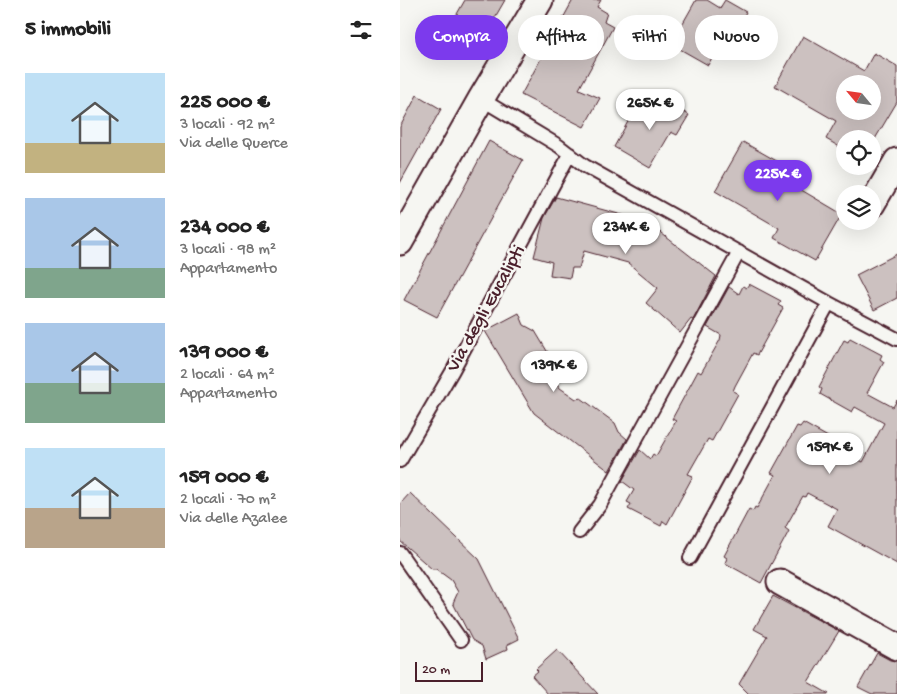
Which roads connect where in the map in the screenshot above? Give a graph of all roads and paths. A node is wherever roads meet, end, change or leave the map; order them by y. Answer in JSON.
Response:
{"nodes":[{"id":1,"x":540,"y":0,"type":"edge"},
{"id":2,"x":481,"y":99,"type":"junction"},
{"id":3,"x":570,"y":154,"type":"junction"},
{"id":4,"x":897,"y":160,"type":"edge"},
{"id":5,"x":881,"y":188,"type":"edge"},
{"id":6,"x":400,"y":242,"type":"edge"},
{"id":7,"x":738,"y":252,"type":"junction"},
{"id":8,"x":829,"y":303,"type":"junction"},
{"id":9,"x":897,"y":339,"type":"edge"},
{"id":10,"x":400,"y":461,"type":"edge"},
{"id":11,"x":578,"y":532,"type":"dead end"},
{"id":12,"x":400,"y":553,"type":"edge"},
{"id":13,"x":690,"y":558,"type":"dead end"},
{"id":14,"x":780,"y":582,"type":"dead end"},
{"id":15,"x":461,"y":640,"type":"dead end"},
{"id":16,"x":897,"y":647,"type":"edge"}],
"edges":[{"from":1,"to":2,"type":"street"},
{"from":2,"to":3,"type":"lane"},
{"from":2,"to":6,"type":"street"},
{"from":3,"to":7,"type":"lane"},
{"from":3,"to":10,"type":"lane","name":"Via degli Eucalipti"},
{"from":4,"to":5,"type":"street"},
{"from":7,"to":8,"type":"lane"},
{"from":7,"to":11,"type":"lane"},
{"from":8,"to":9,"type":"lane"},
{"from":8,"to":13,"type":"lane"},
{"from":12,"to":15,"type":"lane"},
{"from":14,"to":16,"type":"street"}]}
